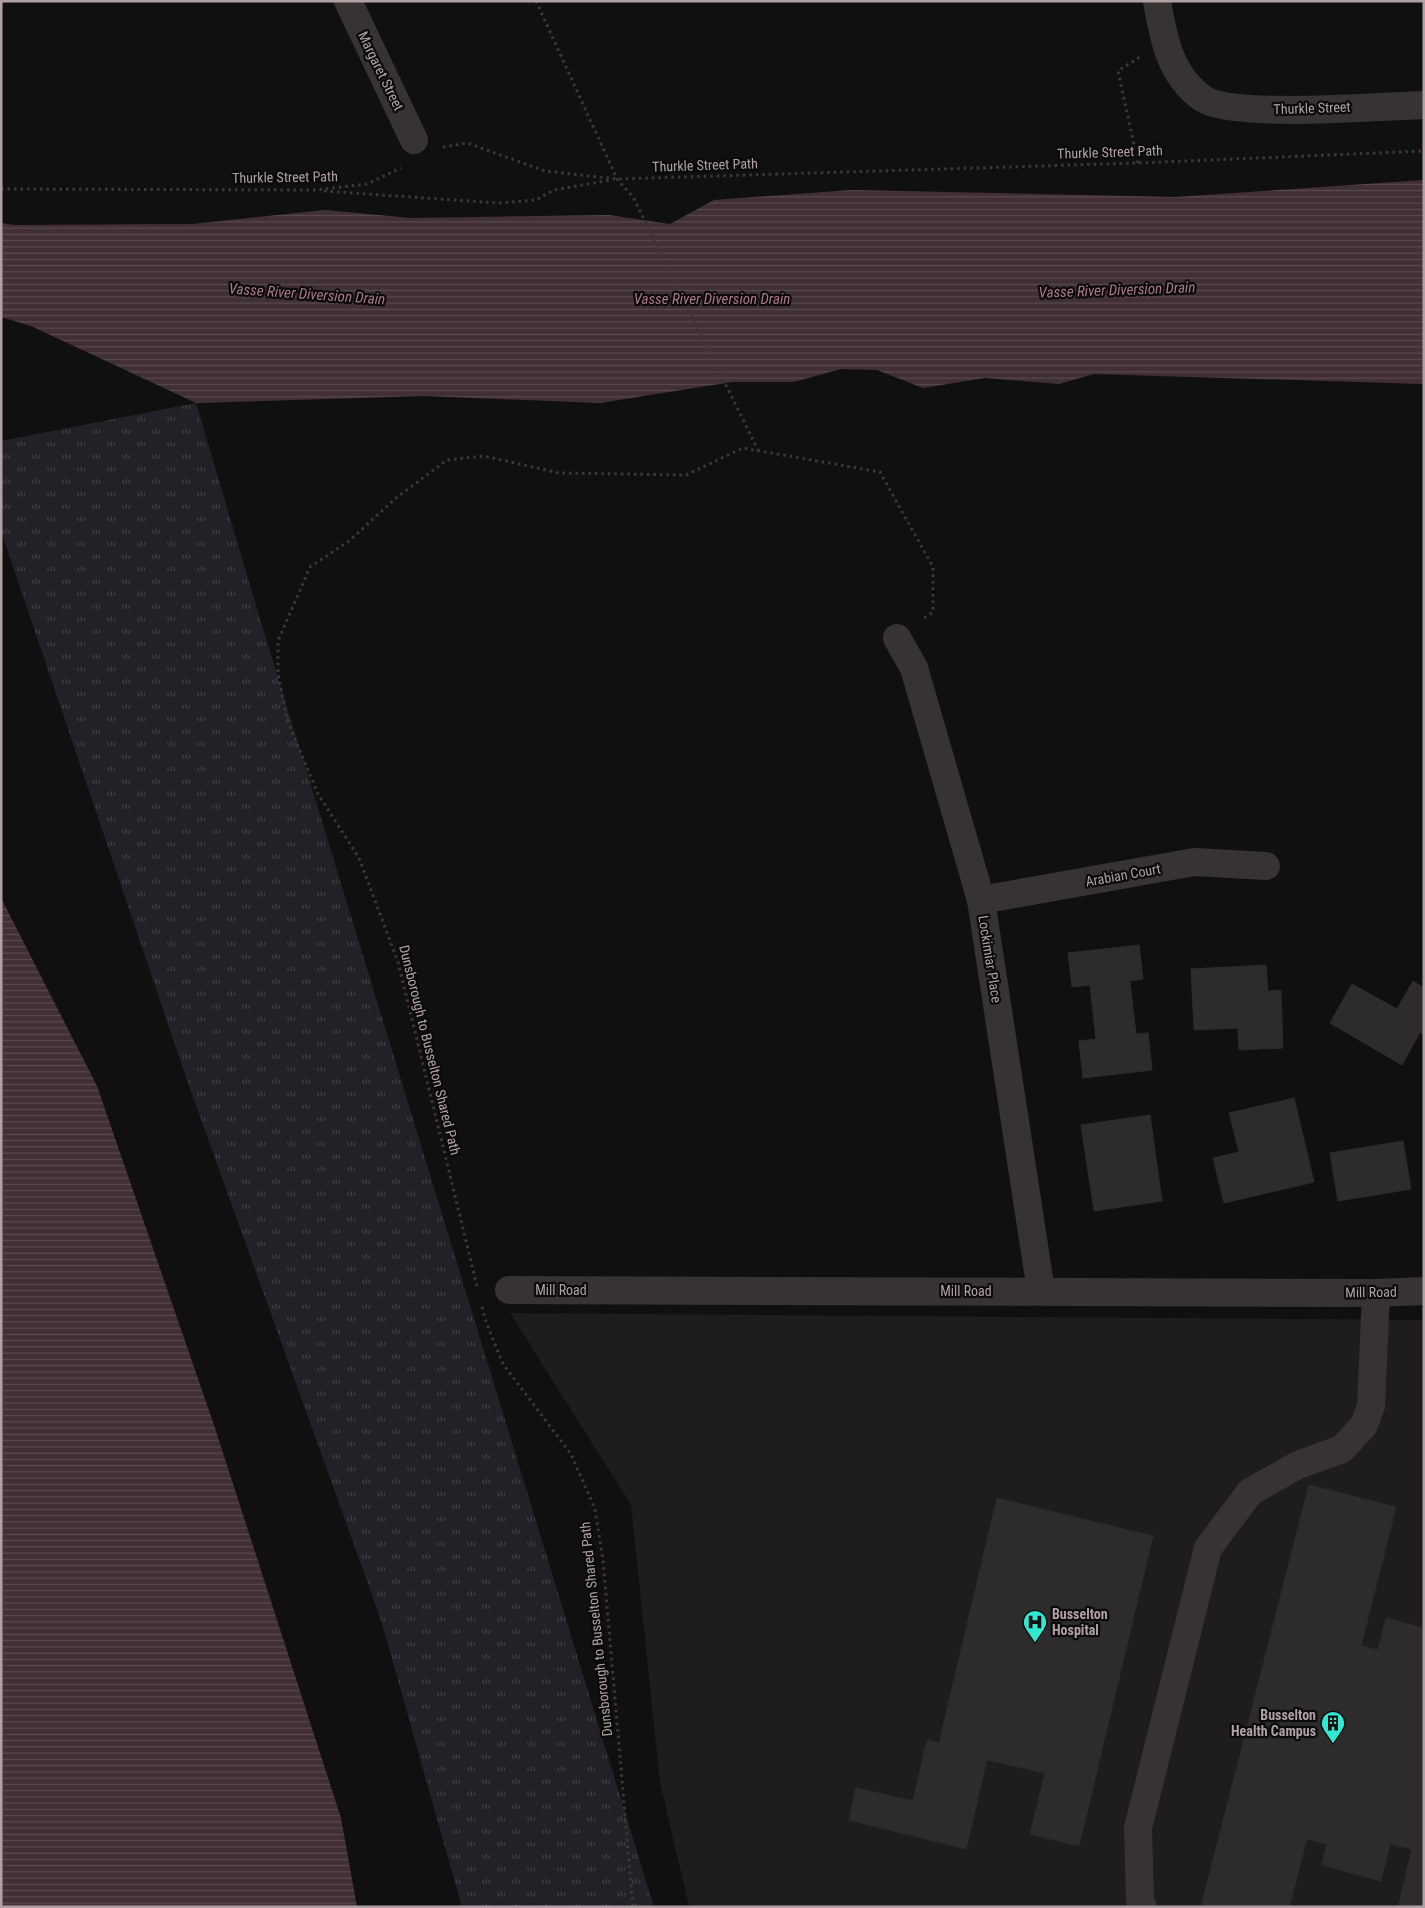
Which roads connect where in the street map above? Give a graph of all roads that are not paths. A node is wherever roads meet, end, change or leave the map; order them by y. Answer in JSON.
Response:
{"nodes":[{"id":1,"x":348,"y":1,"type":"edge"},
{"id":2,"x":1157,"y":1,"type":"edge"},
{"id":3,"x":1424,"y":105,"type":"edge"},
{"id":4,"x":420,"y":152,"type":"road end"},
{"id":5,"x":896,"y":638,"type":"road end"},
{"id":6,"x":1266,"y":866,"type":"dead end"},
{"id":7,"x":981,"y":900,"type":"junction"},
{"id":8,"x":509,"y":1290,"type":"dead end"},
{"id":9,"x":1424,"y":1290,"type":"edge"},
{"id":10,"x":1041,"y":1291,"type":"junction"},
{"id":11,"x":1376,"y":1293,"type":"junction"},
{"id":12,"x":1143,"y":1907,"type":"edge"}],
"edges":[{"from":1,"to":4,"type":"street","name":"Margaret Street"},
{"from":2,"to":3,"type":"street","name":"Thurkle Street"},
{"from":5,"to":7,"type":"street","name":"Lockimiar Place"},
{"from":6,"to":7,"type":"street","name":"Arabian Court"},
{"from":7,"to":10,"type":"street","name":"Lockimiar Place"},
{"from":8,"to":10,"type":"street","name":"Mill Road"},
{"from":9,"to":11,"type":"street","name":"Mill Road"},
{"from":10,"to":11,"type":"street","name":"Mill Road"},
{"from":11,"to":12,"type":"street"}]}
